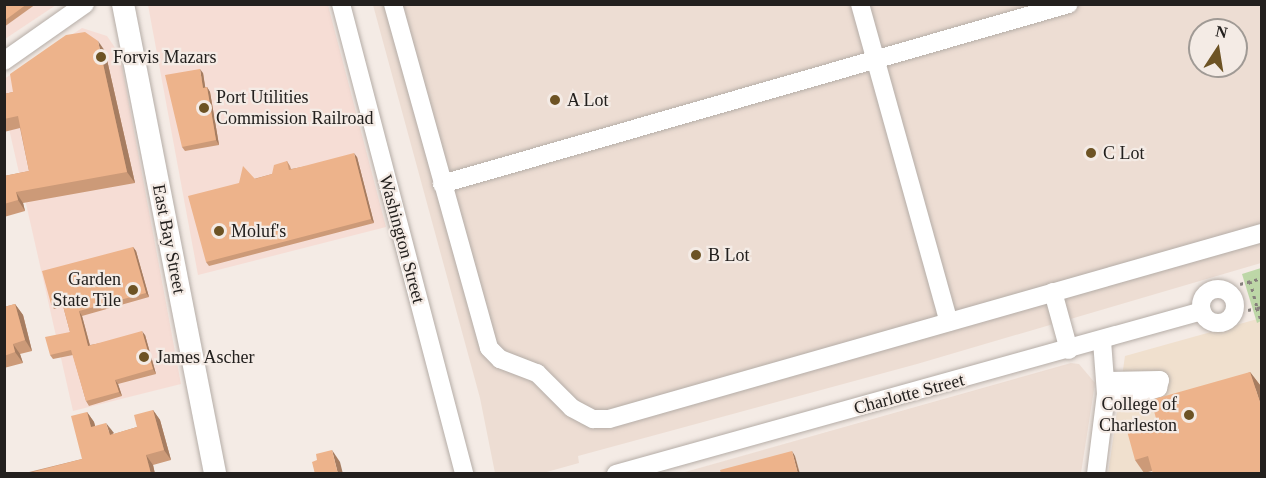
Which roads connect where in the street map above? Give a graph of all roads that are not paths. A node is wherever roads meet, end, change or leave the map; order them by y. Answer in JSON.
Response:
{"nodes":[{"id":1,"x":85,"y":4,"type":"edge"},
{"id":2,"x":123,"y":4,"type":"edge"},
{"id":3,"x":341,"y":4,"type":"edge"},
{"id":4,"x":393,"y":4,"type":"edge"},
{"id":5,"x":860,"y":4,"type":"edge"},
{"id":6,"x":1069,"y":4,"type":"edge"},
{"id":7,"x":876,"y":59,"type":"junction"},
{"id":8,"x":4,"y":62,"type":"edge"},
{"id":9,"x":442,"y":184,"type":"junction"},
{"id":10,"x":1262,"y":233,"type":"edge"},
{"id":11,"x":1053,"y":292,"type":"junction"},
{"id":12,"x":1202,"y":311,"type":"dead end"},
{"id":13,"x":949,"y":322,"type":"junction"},
{"id":14,"x":1102,"y":341,"type":"junction"},
{"id":15,"x":1069,"y":350,"type":"junction"},
{"id":16,"x":215,"y":474,"type":"edge"},
{"id":17,"x":464,"y":474,"type":"edge"},
{"id":18,"x":616,"y":474,"type":"edge"},
{"id":19,"x":1096,"y":474,"type":"edge"}],
"edges":[{"from":1,"to":8,"type":"street"},
{"from":2,"to":16,"type":"main road","name":"East Bay Street"},
{"from":3,"to":17,"type":"street","name":"Washington Street"},
{"from":4,"to":9,"type":"street"},
{"from":5,"to":7,"type":"street"},
{"from":6,"to":7,"type":"street"},
{"from":7,"to":9,"type":"street"},
{"from":7,"to":13,"type":"street"},
{"from":9,"to":13,"type":"street"},
{"from":10,"to":11,"type":"street"},
{"from":11,"to":13,"type":"street"},
{"from":11,"to":15,"type":"street"},
{"from":12,"to":14,"type":"street","name":"Charlotte Street"},
{"from":14,"to":15,"type":"street","name":"Charlotte Street"},
{"from":14,"to":19,"type":"street"},
{"from":15,"to":18,"type":"street","name":"Charlotte Street"}]}
